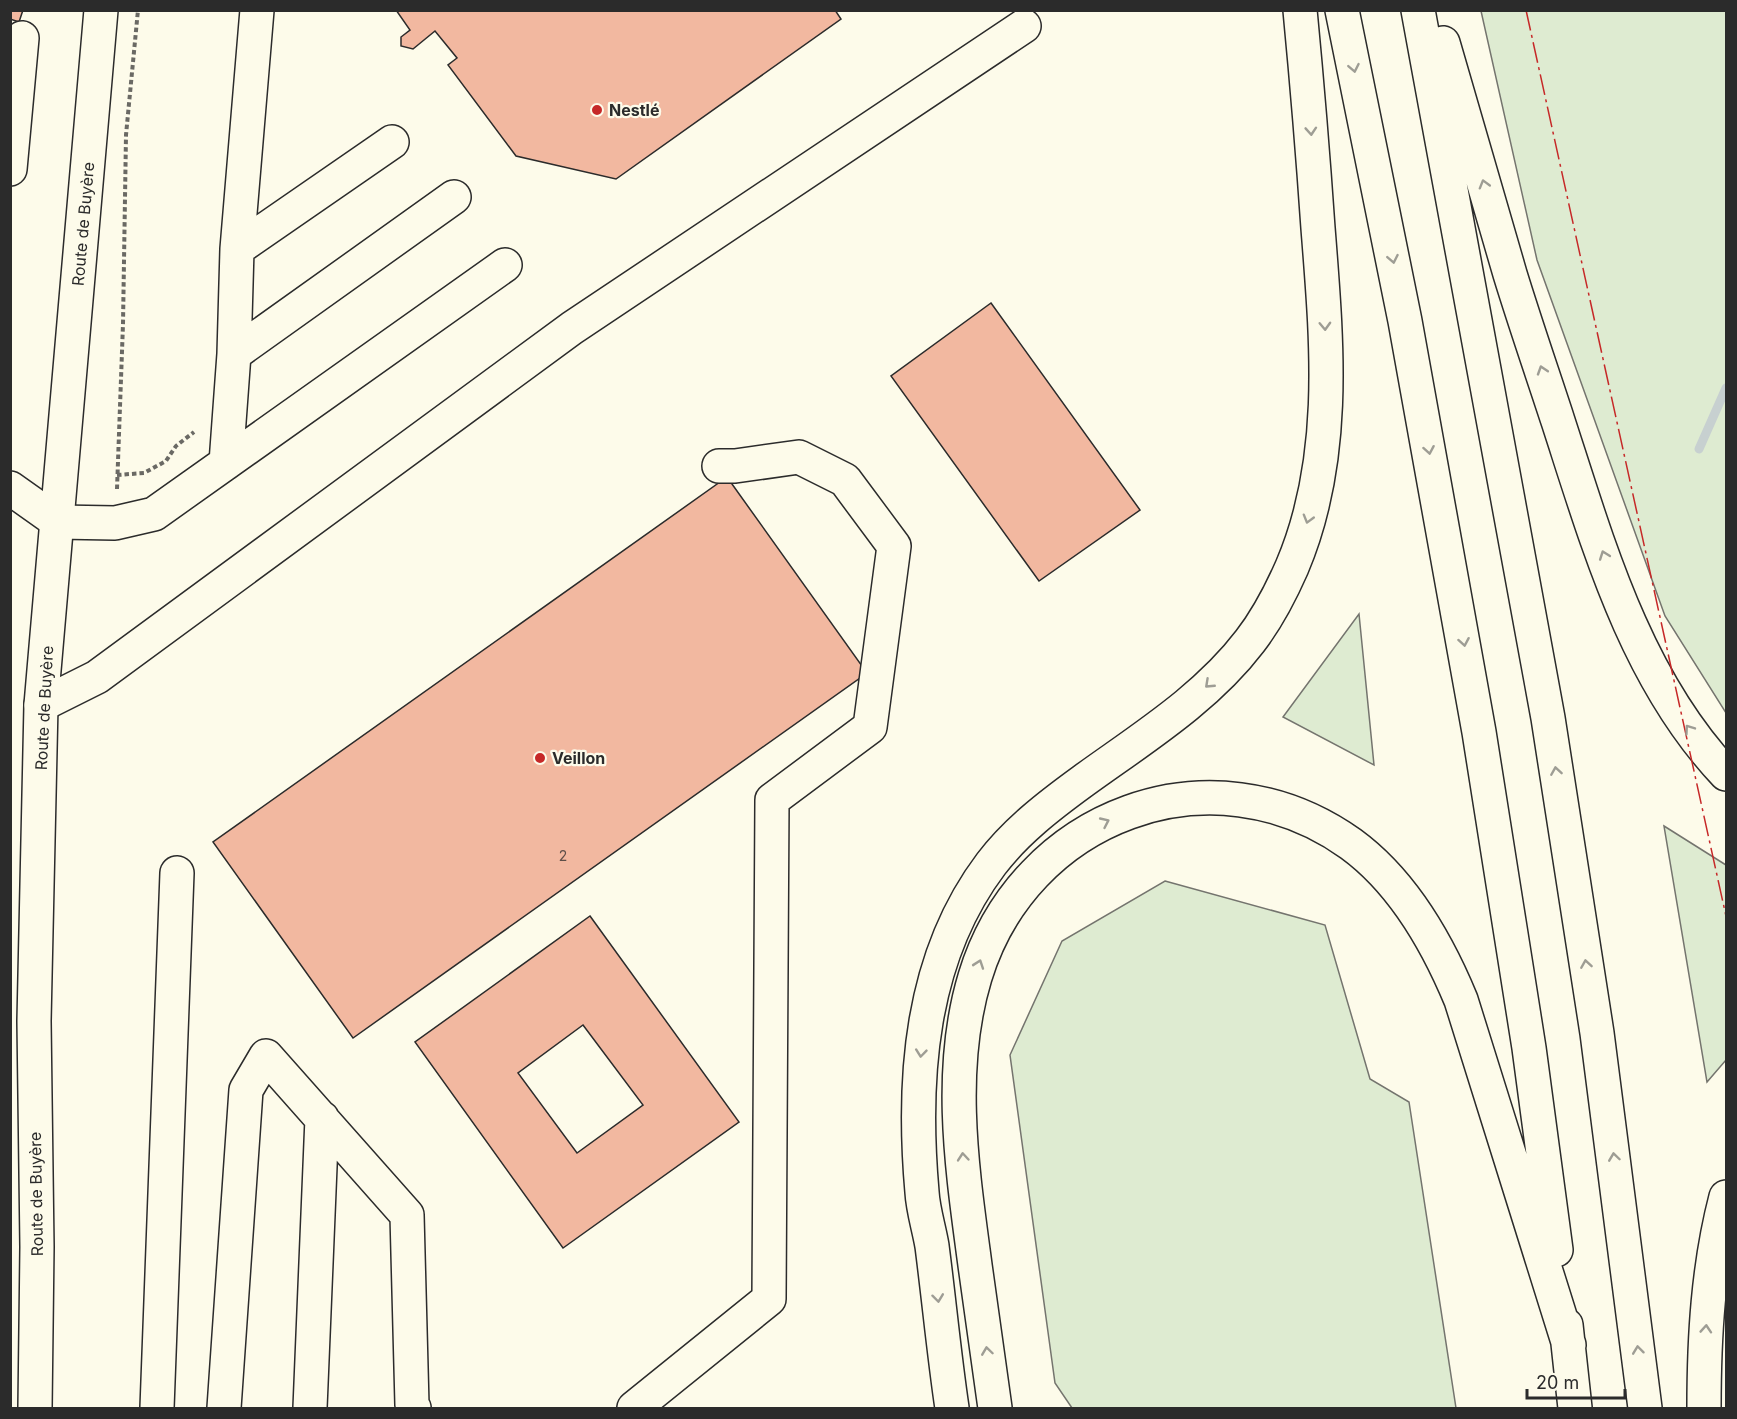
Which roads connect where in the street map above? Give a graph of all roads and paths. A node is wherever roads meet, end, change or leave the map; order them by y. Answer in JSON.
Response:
{"nodes":[{"id":1,"x":101,"y":10,"type":"edge"},
{"id":2,"x":138,"y":10,"type":"edge"},
{"id":3,"x":257,"y":10,"type":"edge"},
{"id":4,"x":1300,"y":10,"type":"edge"},
{"id":5,"x":1342,"y":10,"type":"edge"},
{"id":6,"x":1418,"y":10,"type":"edge"},
{"id":7,"x":1433,"y":10,"type":"edge"},
{"id":8,"x":1024,"y":26,"type":"dead end"},
{"id":9,"x":22,"y":38,"type":"dead end"},
{"id":10,"x":392,"y":142,"type":"dead end"},
{"id":11,"x":10,"y":169,"type":"edge"},
{"id":12,"x":454,"y":197,"type":"dead end"},
{"id":13,"x":237,"y":249,"type":"junction"},
{"id":14,"x":505,"y":265,"type":"dead end"},
{"id":15,"x":234,"y":354,"type":"junction"},
{"id":16,"x":226,"y":463,"type":"junction"},
{"id":17,"x":719,"y":466,"type":"dead end"},
{"id":18,"x":10,"y":488,"type":"edge"},
{"id":19,"x":117,"y":498,"type":"dead end"},
{"id":20,"x":58,"y":522,"type":"junction"},
{"id":21,"x":41,"y":705,"type":"junction"},
{"id":22,"x":1726,"y":774,"type":"edge"},
{"id":23,"x":177,"y":873,"type":"dead end"},
{"id":24,"x":322,"y":1118,"type":"junction"},
{"id":25,"x":1726,"y":1197,"type":"edge"},
{"id":26,"x":1569,"y":1345,"type":"junction"},
{"id":27,"x":35,"y":1408,"type":"edge"},
{"id":28,"x":157,"y":1408,"type":"edge"},
{"id":29,"x":224,"y":1408,"type":"edge"},
{"id":30,"x":310,"y":1408,"type":"edge"},
{"id":31,"x":419,"y":1408,"type":"edge"},
{"id":32,"x":634,"y":1408,"type":"edge"},
{"id":33,"x":952,"y":1408,"type":"edge"},
{"id":34,"x":995,"y":1408,"type":"edge"},
{"id":35,"x":1575,"y":1408,"type":"edge"},
{"id":36,"x":1645,"y":1408,"type":"edge"},
{"id":37,"x":1704,"y":1408,"type":"edge"}],
"edges":[{"from":1,"to":20,"type":"main road","name":"Route de Buyère"},
{"from":2,"to":19,"type":"path"},
{"from":3,"to":13,"type":"main road"},
{"from":4,"to":33,"type":"main road","one_way":true},
{"from":5,"to":26,"type":"main road","one_way":true},
{"from":36,"to":6,"type":"main road","one_way":true},
{"from":22,"to":7,"type":"main road","one_way":true},
{"from":8,"to":21,"type":"main road"},
{"from":9,"to":11,"type":"main road"},
{"from":10,"to":13,"type":"main road"},
{"from":12,"to":15,"type":"main road"},
{"from":13,"to":15,"type":"main road"},
{"from":14,"to":16,"type":"main road"},
{"from":15,"to":16,"type":"main road"},
{"from":16,"to":20,"type":"main road"},
{"from":17,"to":32,"type":"main road"},
{"from":18,"to":20,"type":"main road"},
{"from":20,"to":21,"type":"main road","name":"Route de Buyère"},
{"from":21,"to":27,"type":"main road","name":"Route de Buyère"},
{"from":23,"to":28,"type":"main road"},
{"from":24,"to":29,"type":"main road"},
{"from":24,"to":30,"type":"main road"},
{"from":24,"to":31,"type":"main road"},
{"from":37,"to":25,"type":"main road","one_way":true},
{"from":34,"to":26,"type":"main road","one_way":true},
{"from":26,"to":35,"type":"main road"}]}
